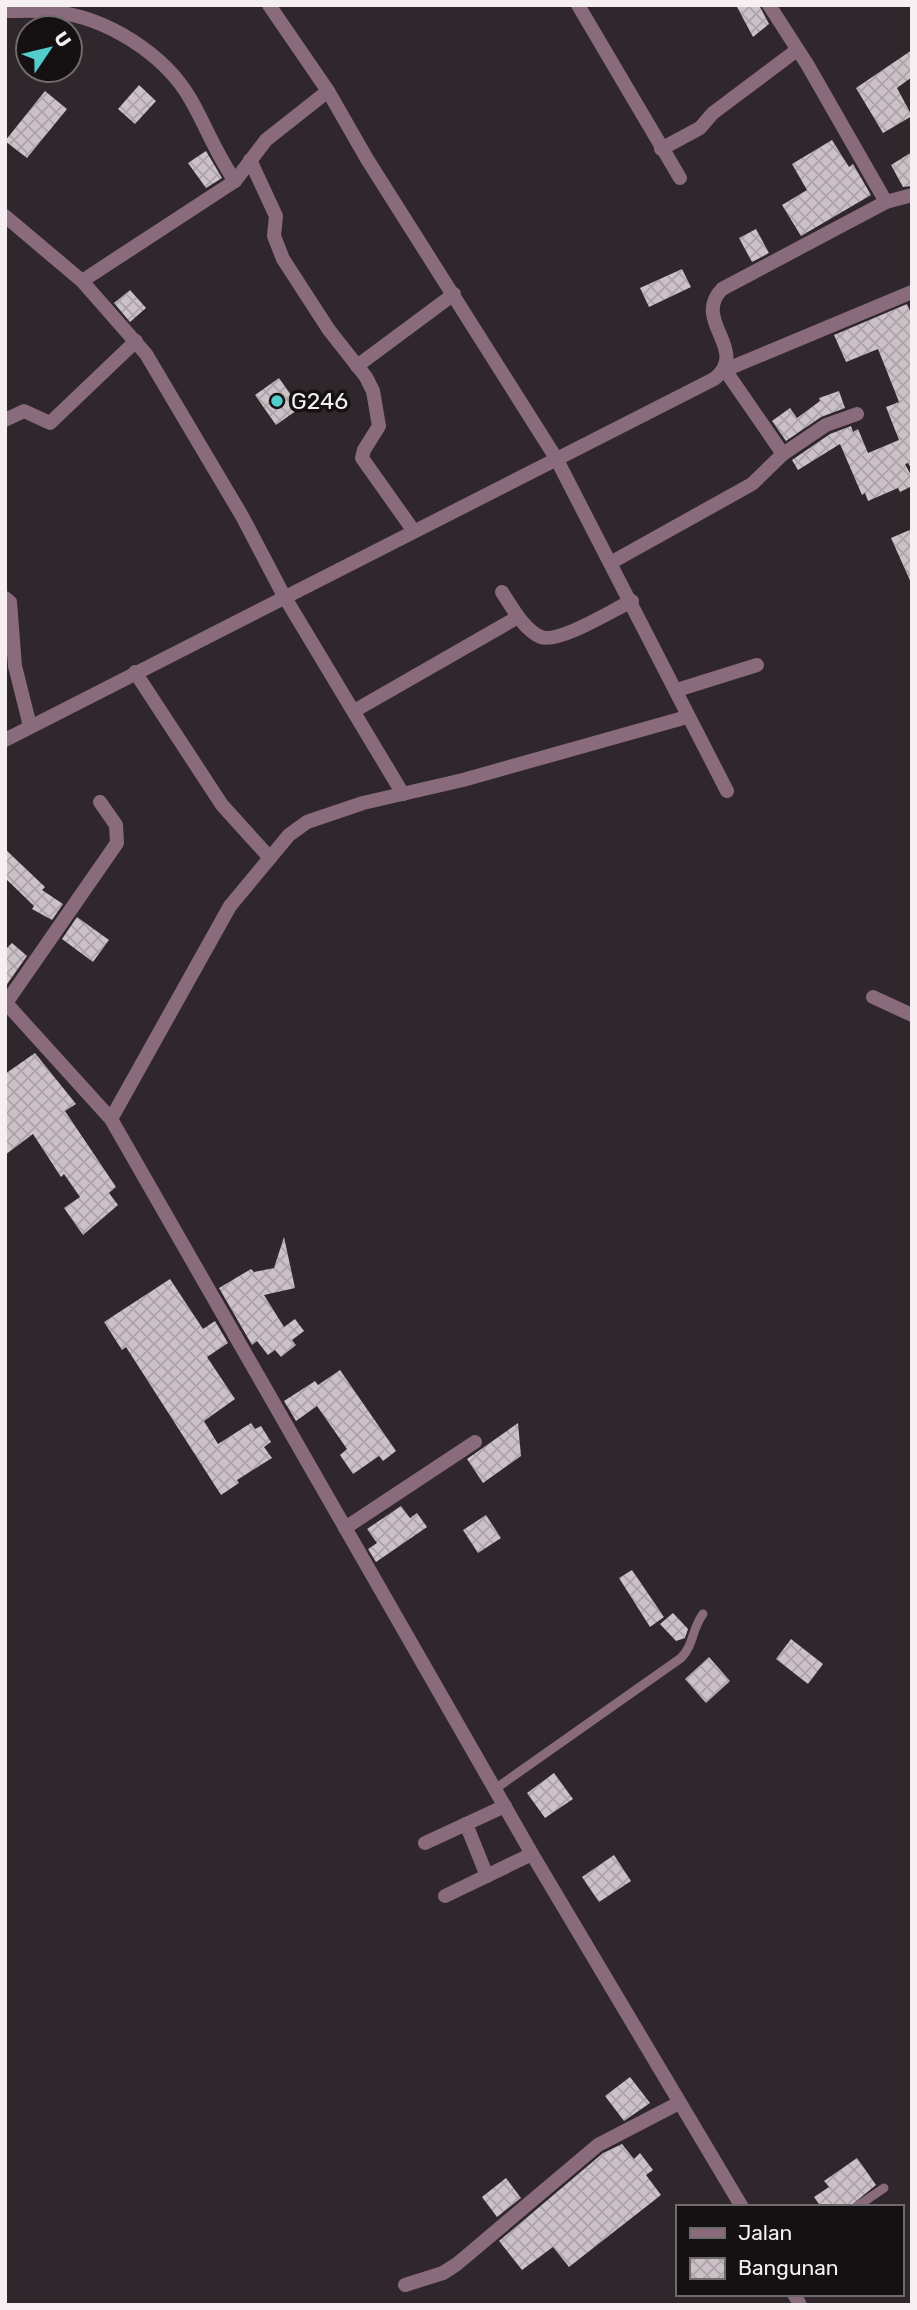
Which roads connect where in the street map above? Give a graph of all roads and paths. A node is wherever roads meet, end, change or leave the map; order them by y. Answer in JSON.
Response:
{"nodes":[{"id":1,"x":269,"y":5,"type":"edge"},
{"id":2,"x":579,"y":5,"type":"edge"},
{"id":3,"x":769,"y":5,"type":"edge"},
{"id":4,"x":5,"y":11,"type":"edge"},
{"id":5,"x":797,"y":50,"type":"junction"},
{"id":6,"x":328,"y":91,"type":"junction"},
{"id":7,"x":661,"y":149,"type":"junction"},
{"id":8,"x":250,"y":160,"type":"junction"},
{"id":9,"x":680,"y":178,"type":"dead end"},
{"id":10,"x":235,"y":181,"type":"junction"},
{"id":11,"x":912,"y":195,"type":"edge"},
{"id":12,"x":886,"y":202,"type":"junction"},
{"id":13,"x":5,"y":216,"type":"edge"},
{"id":14,"x":82,"y":281,"type":"junction"},
{"id":15,"x":912,"y":292,"type":"edge"},
{"id":16,"x":454,"y":294,"type":"junction"},
{"id":17,"x":136,"y":341,"type":"junction"},
{"id":18,"x":357,"y":366,"type":"junction"},
{"id":19,"x":725,"y":370,"type":"junction"},
{"id":20,"x":857,"y":414,"type":"dead end"},
{"id":21,"x":5,"y":420,"type":"edge"},
{"id":22,"x":783,"y":454,"type":"junction"},
{"id":23,"x":556,"y":458,"type":"junction"},
{"id":24,"x":413,"y":530,"type":"junction"},
{"id":25,"x":612,"y":562,"type":"junction"},
{"id":26,"x":502,"y":592,"type":"dead end"},
{"id":27,"x":284,"y":596,"type":"junction"},
{"id":28,"x":5,"y":598,"type":"edge"},
{"id":29,"x":632,"y":601,"type":"junction"},
{"id":30,"x":518,"y":617,"type":"junction"},
{"id":31,"x":757,"y":665,"type":"dead end"},
{"id":32,"x":135,"y":672,"type":"junction"},
{"id":33,"x":677,"y":690,"type":"junction"},
{"id":34,"x":354,"y":711,"type":"junction"},
{"id":35,"x":687,"y":718,"type":"junction"},
{"id":36,"x":30,"y":726,"type":"junction"},
{"id":37,"x":5,"y":740,"type":"edge"},
{"id":38,"x":727,"y":791,"type":"dead end"},
{"id":39,"x":403,"y":794,"type":"junction"},
{"id":40,"x":100,"y":802,"type":"dead end"},
{"id":41,"x":270,"y":858,"type":"junction"},
{"id":42,"x":873,"y":997,"type":"dead end"},
{"id":43,"x":6,"y":1003,"type":"edge"},
{"id":44,"x":912,"y":1015,"type":"edge"},
{"id":45,"x":111,"y":1119,"type":"junction"},
{"id":46,"x":475,"y":1442,"type":"dead end"},
{"id":47,"x":345,"y":1528,"type":"junction"},
{"id":48,"x":704,"y":1614,"type":"dead end"},
{"id":49,"x":495,"y":1789,"type":"junction"},
{"id":50,"x":505,"y":1806,"type":"junction"},
{"id":51,"x":466,"y":1824,"type":"junction"},
{"id":52,"x":425,"y":1843,"type":"dead end"},
{"id":53,"x":532,"y":1854,"type":"junction"},
{"id":54,"x":487,"y":1876,"type":"junction"},
{"id":55,"x":445,"y":1896,"type":"dead end"},
{"id":56,"x":680,"y":2103,"type":"junction"},
{"id":57,"x":884,"y":2188,"type":"dead end"},
{"id":58,"x":741,"y":2205,"type":"edge"},
{"id":59,"x":859,"y":2205,"type":"edge"},
{"id":60,"x":405,"y":2285,"type":"dead end"}],
"edges":[{"from":1,"to":6,"type":"street"},
{"from":2,"to":7,"type":"street"},
{"from":3,"to":5,"type":"street"},
{"from":4,"to":10,"type":"street"},
{"from":5,"to":7,"type":"street"},
{"from":5,"to":12,"type":"street"},
{"from":6,"to":8,"type":"street"},
{"from":6,"to":16,"type":"street"},
{"from":7,"to":9,"type":"street"},
{"from":8,"to":10,"type":"street"},
{"from":8,"to":18,"type":"street"},
{"from":10,"to":14,"type":"street"},
{"from":11,"to":12,"type":"street"},
{"from":12,"to":19,"type":"street"},
{"from":13,"to":14,"type":"street"},
{"from":14,"to":17,"type":"street"},
{"from":15,"to":19,"type":"street"},
{"from":16,"to":18,"type":"street"},
{"from":16,"to":23,"type":"street"},
{"from":17,"to":21,"type":"street"},
{"from":17,"to":27,"type":"street"},
{"from":18,"to":24,"type":"street"},
{"from":19,"to":22,"type":"street"},
{"from":19,"to":23,"type":"street"},
{"from":20,"to":22,"type":"street"},
{"from":22,"to":25,"type":"street"},
{"from":23,"to":24,"type":"street"},
{"from":23,"to":25,"type":"street"},
{"from":24,"to":27,"type":"street"},
{"from":25,"to":29,"type":"street"},
{"from":26,"to":30,"type":"street"},
{"from":27,"to":32,"type":"street"},
{"from":27,"to":34,"type":"street"},
{"from":28,"to":36,"type":"street"},
{"from":29,"to":30,"type":"street"},
{"from":29,"to":33,"type":"street"},
{"from":30,"to":34,"type":"street"},
{"from":31,"to":33,"type":"street"},
{"from":32,"to":36,"type":"street"},
{"from":32,"to":41,"type":"street"},
{"from":33,"to":35,"type":"street"},
{"from":34,"to":39,"type":"street"},
{"from":35,"to":38,"type":"street"},
{"from":35,"to":39,"type":"street"},
{"from":36,"to":37,"type":"street"},
{"from":39,"to":41,"type":"street"},
{"from":40,"to":43,"type":"street"},
{"from":41,"to":45,"type":"street"},
{"from":42,"to":44,"type":"street"},
{"from":43,"to":45,"type":"street"},
{"from":45,"to":47,"type":"street"},
{"from":46,"to":47,"type":"street"},
{"from":47,"to":49,"type":"street"},
{"from":48,"to":49,"type":"lane"},
{"from":49,"to":50,"type":"street"},
{"from":50,"to":51,"type":"street"},
{"from":50,"to":53,"type":"street"},
{"from":51,"to":52,"type":"street"},
{"from":51,"to":54,"type":"street"},
{"from":53,"to":54,"type":"street"},
{"from":53,"to":56,"type":"street"},
{"from":54,"to":55,"type":"street"},
{"from":56,"to":58,"type":"street"},
{"from":56,"to":60,"type":"street"},
{"from":57,"to":59,"type":"lane"}]}
